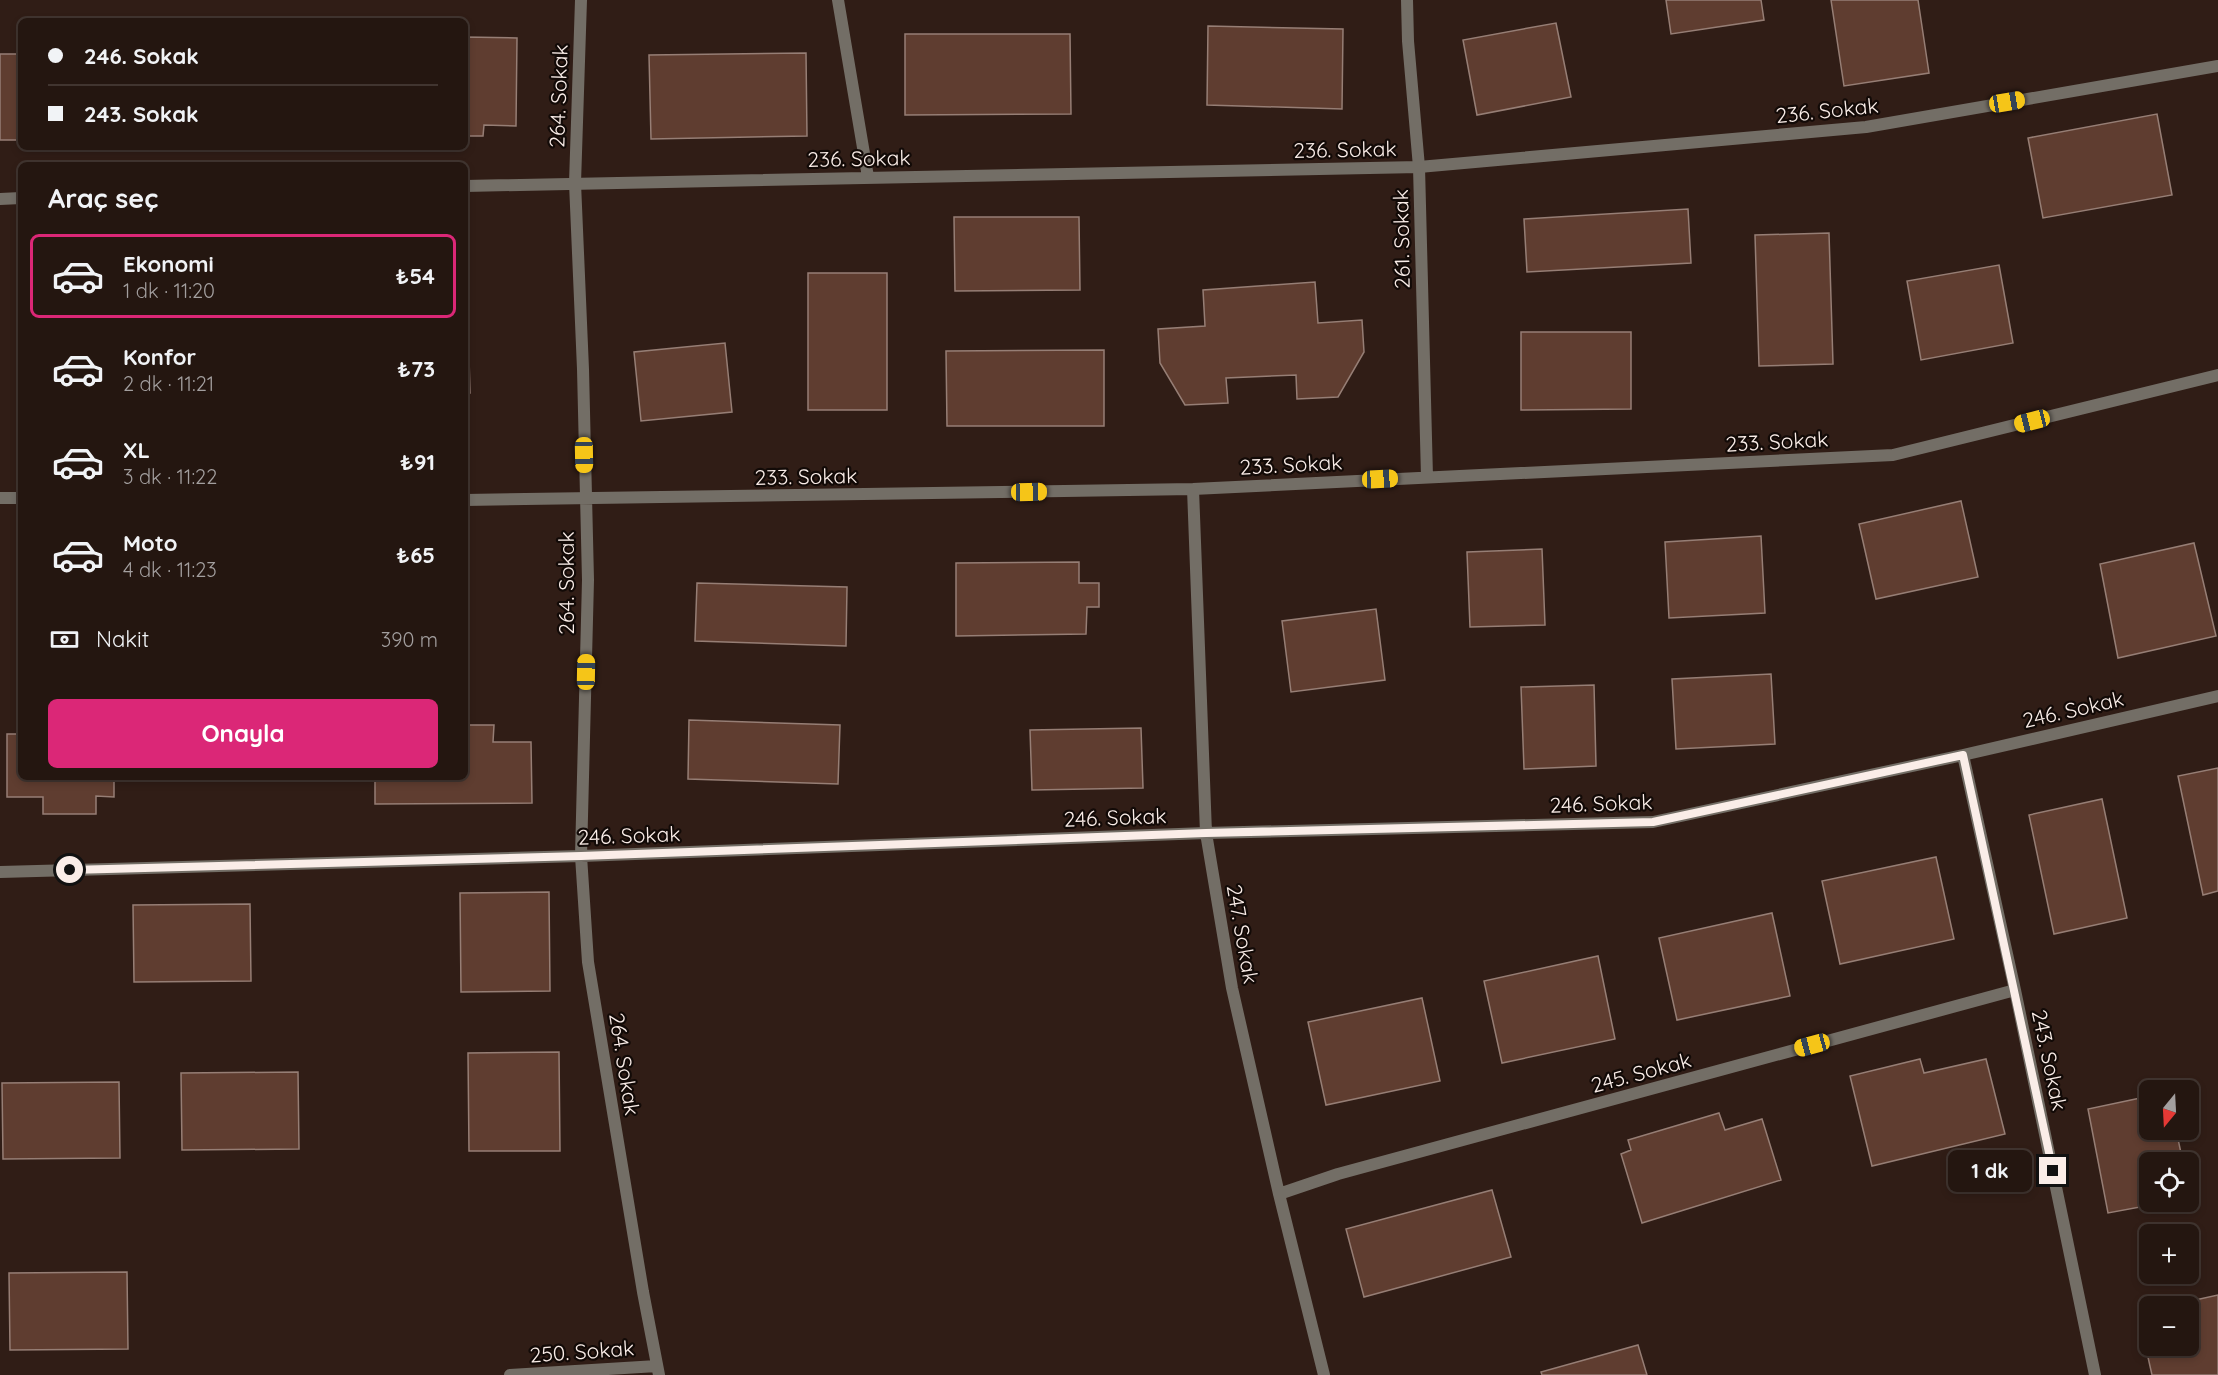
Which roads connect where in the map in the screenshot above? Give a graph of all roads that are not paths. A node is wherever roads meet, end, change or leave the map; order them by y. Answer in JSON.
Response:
{"nodes":[{"id":1,"x":581,"y":0,"type":"edge"},
{"id":2,"x":838,"y":0,"type":"edge"},
{"id":3,"x":1407,"y":0,"type":"edge"},
{"id":4,"x":2218,"y":66,"type":"edge"},
{"id":5,"x":1419,"y":167,"type":"junction"},
{"id":6,"x":868,"y":177,"type":"junction"},
{"id":7,"x":575,"y":183,"type":"junction"},
{"id":8,"x":468,"y":186,"type":"edge"},
{"id":9,"x":18,"y":198,"type":"edge"},
{"id":10,"x":0,"y":199,"type":"edge"},
{"id":11,"x":2218,"y":375,"type":"edge"},
{"id":12,"x":1426,"y":477,"type":"junction"},
{"id":13,"x":1193,"y":489,"type":"junction"},
{"id":14,"x":0,"y":498,"type":"edge"},
{"id":15,"x":18,"y":498,"type":"edge"},
{"id":16,"x":585,"y":499,"type":"junction"},
{"id":17,"x":468,"y":500,"type":"edge"},
{"id":18,"x":2218,"y":696,"type":"edge"},
{"id":19,"x":1963,"y":755,"type":"junction"},
{"id":20,"x":1206,"y":833,"type":"junction"},
{"id":21,"x":581,"y":856,"type":"junction"},
{"id":22,"x":0,"y":872,"type":"edge"},
{"id":23,"x":2015,"y":990,"type":"junction"},
{"id":24,"x":1279,"y":1194,"type":"junction"},
{"id":25,"x":658,"y":1370,"type":"edge"},
{"id":26,"x":510,"y":1375,"type":"edge"},
{"id":27,"x":1324,"y":1375,"type":"edge"},
{"id":28,"x":2094,"y":1375,"type":"edge"}],
"edges":[{"from":1,"to":7,"type":"street","name":"264. Sokak"},
{"from":2,"to":6,"type":"street"},
{"from":3,"to":5,"type":"street","name":"261. Sokak"},
{"from":4,"to":5,"type":"street","name":"236. Sokak"},
{"from":5,"to":6,"type":"street","name":"236. Sokak"},
{"from":5,"to":12,"type":"street","name":"261. Sokak"},
{"from":6,"to":7,"type":"street","name":"236. Sokak"},
{"from":7,"to":8,"type":"street","name":"236. Sokak"},
{"from":7,"to":16,"type":"street","name":"264. Sokak"},
{"from":9,"to":10,"type":"street"},
{"from":11,"to":12,"type":"street","name":"233. Sokak"},
{"from":12,"to":13,"type":"street","name":"233. Sokak"},
{"from":13,"to":16,"type":"street","name":"233. Sokak"},
{"from":13,"to":20,"type":"street","name":"247. Sokak"},
{"from":14,"to":15,"type":"street"},
{"from":16,"to":17,"type":"street","name":"233. Sokak"},
{"from":16,"to":21,"type":"street","name":"264. Sokak"},
{"from":18,"to":19,"type":"street","name":"246. Sokak"},
{"from":19,"to":20,"type":"street","name":"246. Sokak"},
{"from":19,"to":23,"type":"street","name":"243. Sokak"},
{"from":20,"to":21,"type":"street","name":"246. Sokak"},
{"from":20,"to":24,"type":"street","name":"247. Sokak"},
{"from":21,"to":22,"type":"street","name":"246. Sokak"},
{"from":21,"to":25,"type":"street","name":"264. Sokak"},
{"from":23,"to":24,"type":"street","name":"245. Sokak"},
{"from":23,"to":28,"type":"street","name":"243. Sokak"},
{"from":24,"to":27,"type":"street","name":"247. Sokak"},
{"from":25,"to":26,"type":"street","name":"250. Sokak"}]}
